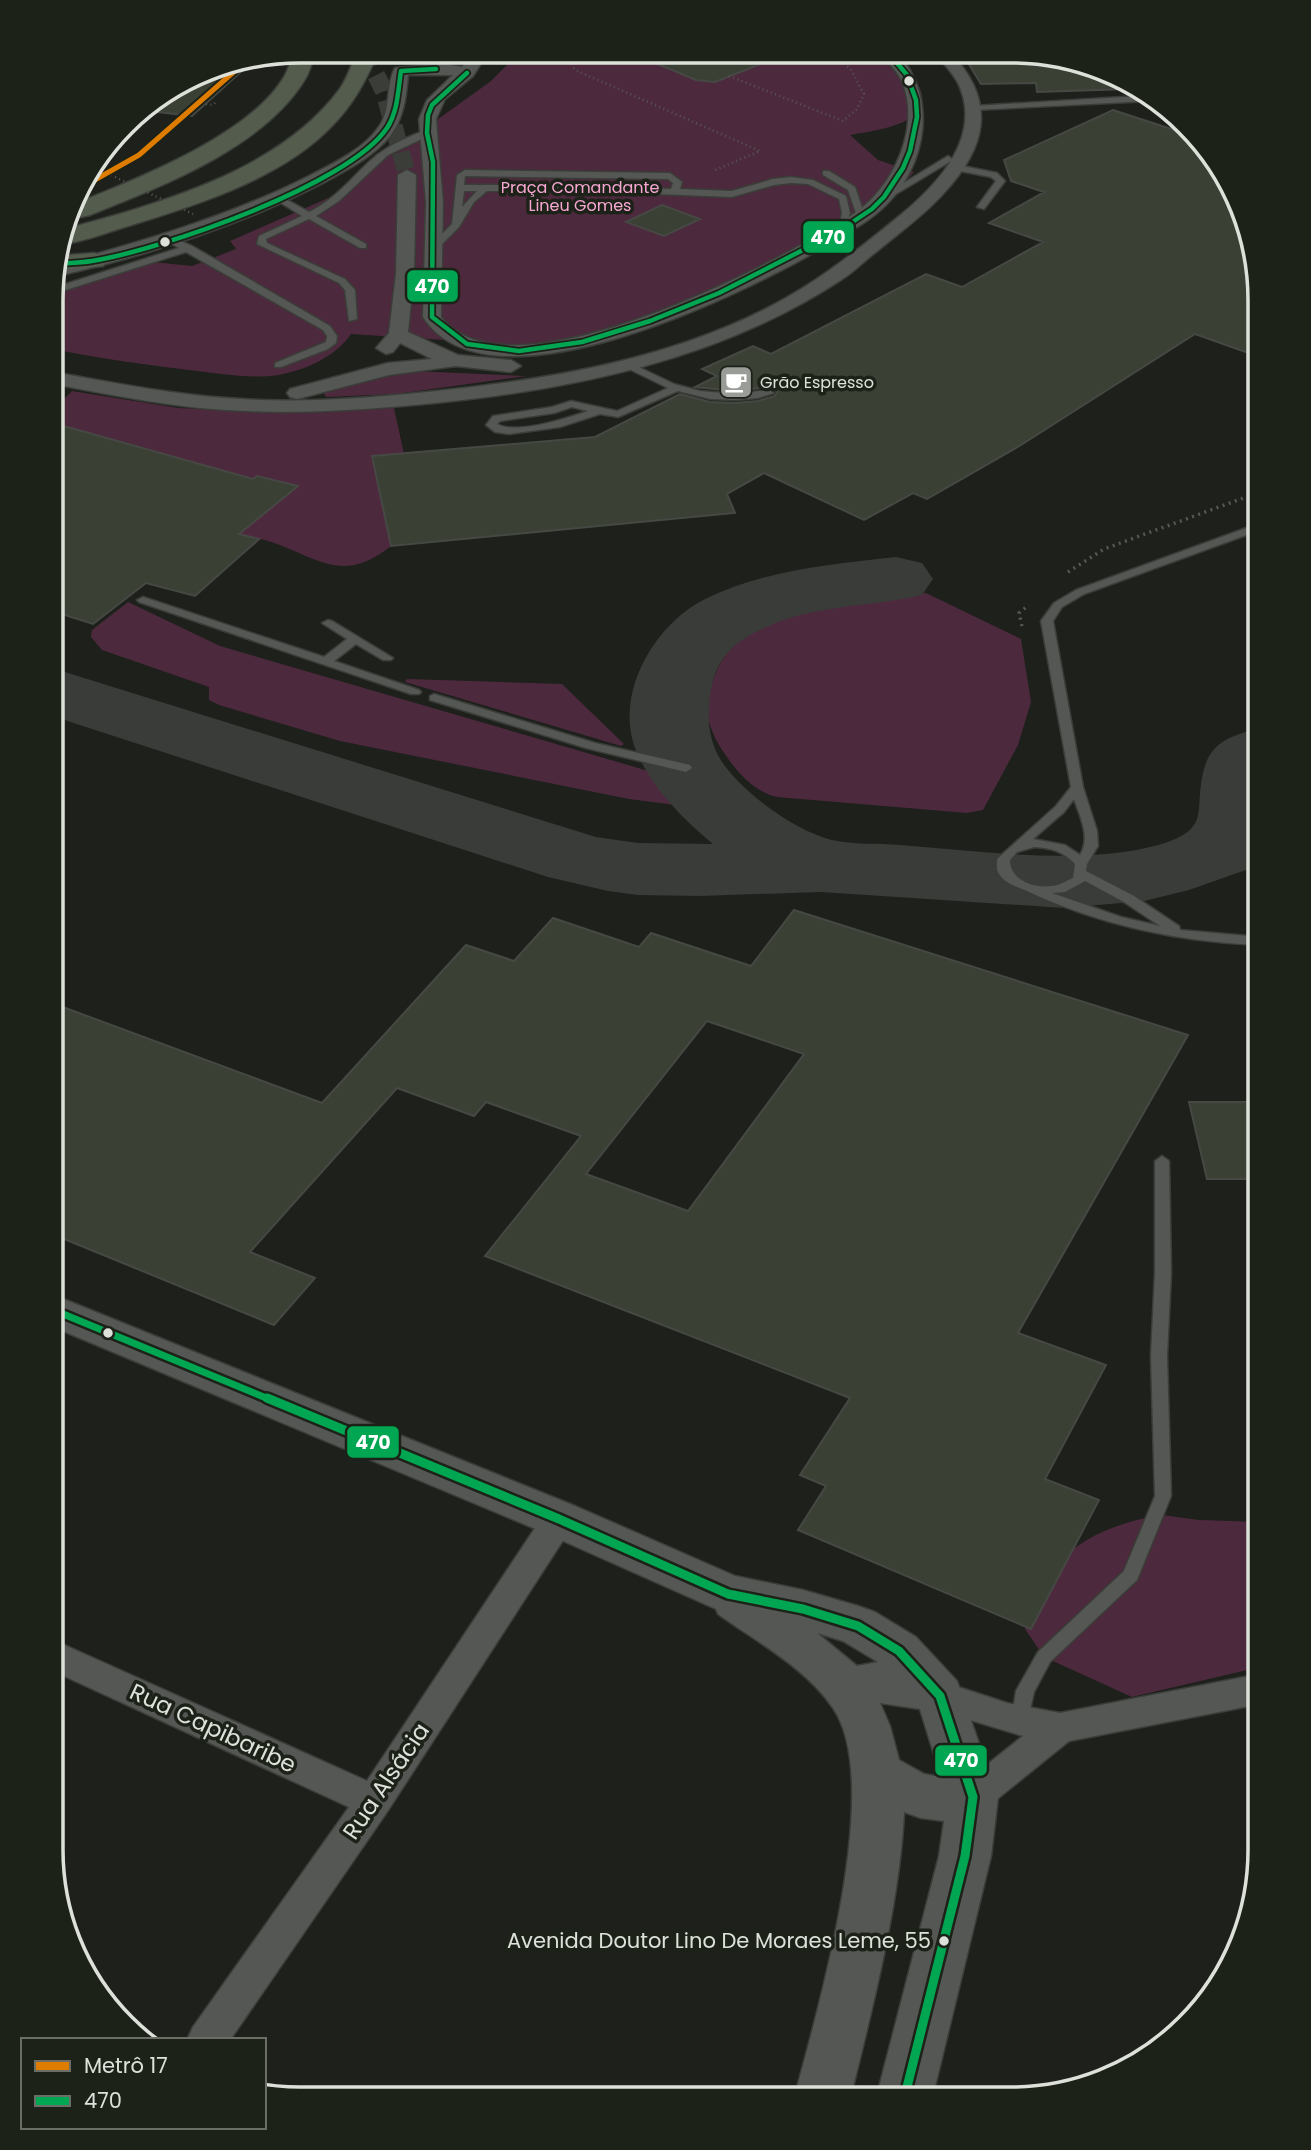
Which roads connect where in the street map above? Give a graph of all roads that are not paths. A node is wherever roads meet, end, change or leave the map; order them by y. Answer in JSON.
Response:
{"nodes":[{"id":1,"x":897,"y":63,"type":"edge"},
{"id":2,"x":954,"y":63,"type":"edge"},
{"id":3,"x":303,"y":64,"type":"edge"},
{"id":4,"x":365,"y":64,"type":"edge"},
{"id":5,"x":401,"y":64,"type":"edge"},
{"id":6,"x":407,"y":64,"type":"edge"},
{"id":7,"x":475,"y":64,"type":"edge"},
{"id":8,"x":467,"y":74,"type":"junction"},
{"id":9,"x":1132,"y":97,"type":"edge"},
{"id":10,"x":974,"y":108,"type":"junction"},
{"id":11,"x":427,"y":133,"type":"junction"},
{"id":12,"x":953,"y":163,"type":"junction"},
{"id":13,"x":826,"y":173,"type":"dead end"},
{"id":14,"x":407,"y":175,"type":"tunnel mouth"},
{"id":15,"x":460,"y":188,"type":"junction"},
{"id":16,"x":485,"y":188,"type":"junction"},
{"id":17,"x":675,"y":191,"type":"junction"},
{"id":18,"x":884,"y":197,"type":"junction"},
{"id":19,"x":277,"y":198,"type":"junction"},
{"id":20,"x":981,"y":207,"type":"dead end"},
{"id":21,"x":81,"y":210,"type":"edge"},
{"id":22,"x":309,"y":216,"type":"junction"},
{"id":23,"x":861,"y":216,"type":"junction"},
{"id":24,"x":456,"y":225,"type":"junction"},
{"id":25,"x":841,"y":229,"type":"junction"},
{"id":26,"x":73,"y":234,"type":"edge"},
{"id":27,"x":170,"y":239,"type":"junction"},
{"id":28,"x":363,"y":246,"type":"dead end"},
{"id":29,"x":433,"y":247,"type":"junction"},
{"id":30,"x":189,"y":248,"type":"junction"},
{"id":31,"x":94,"y":261,"type":"junction"},
{"id":32,"x":66,"y":263,"type":"edge"},
{"id":33,"x":786,"y":263,"type":"junction"},
{"id":34,"x":65,"y":269,"type":"edge"},
{"id":35,"x":835,"y":276,"type":"junction"},
{"id":36,"x":64,"y":288,"type":"edge"},
{"id":37,"x":352,"y":319,"type":"dead end"},
{"id":38,"x":398,"y":334,"type":"junction"},
{"id":39,"x":643,"y":345,"type":"junction"},
{"id":40,"x":458,"y":363,"type":"junction"},
{"id":41,"x":278,"y":365,"type":"dead end"},
{"id":42,"x":628,"y":365,"type":"junction"},
{"id":43,"x":351,"y":379,"type":"junction"},
{"id":44,"x":63,"y":380,"type":"edge"},
{"id":45,"x":677,"y":388,"type":"junction"},
{"id":46,"x":769,"y":393,"type":"dead end"},
{"id":47,"x":225,"y":405,"type":"junction"},
{"id":48,"x":599,"y":411,"type":"junction"},
{"id":49,"x":1248,"y":530,"type":"edge"},
{"id":50,"x":143,"y":600,"type":"dead end"},
{"id":51,"x":328,"y":623,"type":"dead end"},
{"id":52,"x":355,"y":639,"type":"junction"},
{"id":53,"x":387,"y":658,"type":"dead end"},
{"id":54,"x":324,"y":663,"type":"junction"},
{"id":55,"x":415,"y":692,"type":"dead end"},
{"id":56,"x":434,"y":698,"type":"dead end"},
{"id":57,"x":686,"y":768,"type":"dead end"},
{"id":58,"x":1077,"y":787,"type":"junction"},
{"id":59,"x":1018,"y":845,"type":"junction"},
{"id":60,"x":1082,"y":869,"type":"junction"},
{"id":61,"x":1034,"y":891,"type":"junction"},
{"id":62,"x":1181,"y":934,"type":"junction"},
{"id":63,"x":1248,"y":942,"type":"edge"},
{"id":64,"x":1162,"y":1161,"type":"dead end"},
{"id":65,"x":63,"y":1314,"type":"edge"},
{"id":66,"x":559,"y":1519,"type":"junction"},
{"id":67,"x":728,"y":1594,"type":"junction"},
{"id":68,"x":63,"y":1659,"type":"edge"},
{"id":69,"x":847,"y":1690,"type":"junction"},
{"id":70,"x":1247,"y":1692,"type":"edge"},
{"id":71,"x":940,"y":1696,"type":"junction"},
{"id":72,"x":1019,"y":1720,"type":"junction"},
{"id":73,"x":1060,"y":1728,"type":"junction"},
{"id":74,"x":1026,"y":1755,"type":"junction"},
{"id":75,"x":875,"y":1772,"type":"junction"},
{"id":76,"x":973,"y":1797,"type":"junction"},
{"id":77,"x":374,"y":1801,"type":"junction"},
{"id":78,"x":208,"y":2038,"type":"edge"},
{"id":79,"x":825,"y":2087,"type":"edge"},
{"id":80,"x":907,"y":2087,"type":"edge"}],
"edges":[{"from":1,"to":18,"type":"street"},
{"from":2,"to":10,"type":"street"},
{"from":3,"to":21,"type":"highway"},
{"from":4,"to":26,"type":"highway"},
{"from":5,"to":19,"type":"street"},
{"from":6,"to":8,"type":"street"},
{"from":7,"to":8,"type":"street"},
{"from":8,"to":11,"type":"street"},
{"from":9,"to":10,"type":"lane"},
{"from":10,"to":12,"type":"street"},
{"from":11,"to":22,"type":"lane"},
{"from":11,"to":29,"type":"street"},
{"from":12,"to":18,"type":"lane"},
{"from":12,"to":20,"type":"lane"},
{"from":12,"to":35,"type":"street"},
{"from":13,"to":23,"type":"lane"},
{"from":14,"to":38,"type":"street"},
{"from":15,"to":16,"type":"lane"},
{"from":15,"to":17,"type":"lane"},
{"from":15,"to":24,"type":"lane"},
{"from":16,"to":17,"type":"lane"},
{"from":16,"to":24,"type":"lane"},
{"from":17,"to":25,"type":"lane"},
{"from":18,"to":23,"type":"street"},
{"from":19,"to":22,"type":"lane"},
{"from":19,"to":27,"type":"street"},
{"from":22,"to":28,"type":"lane"},
{"from":22,"to":37,"type":"lane"},
{"from":23,"to":25,"type":"street"},
{"from":24,"to":29,"type":"lane"},
{"from":25,"to":33,"type":"street"},
{"from":27,"to":30,"type":"lane"},
{"from":27,"to":31,"type":"street"},
{"from":29,"to":33,"type":"street"},
{"from":30,"to":36,"type":"lane"},
{"from":30,"to":41,"type":"lane"},
{"from":31,"to":32,"type":"highway"},
{"from":31,"to":34,"type":"street"},
{"from":33,"to":39,"type":"street"},
{"from":35,"to":39,"type":"street"},
{"from":35,"to":42,"type":"street"},
{"from":38,"to":40,"type":"street"},
{"from":38,"to":43,"type":"street"},
{"from":39,"to":40,"type":"street"},
{"from":40,"to":43,"type":"street"},
{"from":42,"to":45,"type":"lane"},
{"from":42,"to":47,"type":"street"},
{"from":43,"to":47,"type":"street"},
{"from":44,"to":47,"type":"street"},
{"from":45,"to":46,"type":"lane"},
{"from":45,"to":48,"type":"lane"},
{"from":48,"to":48,"type":"lane"},
{"from":49,"to":58,"type":"lane"},
{"from":50,"to":54,"type":"lane"},
{"from":51,"to":52,"type":"lane"},
{"from":52,"to":53,"type":"lane"},
{"from":52,"to":54,"type":"lane"},
{"from":54,"to":55,"type":"lane"},
{"from":56,"to":57,"type":"lane"},
{"from":58,"to":59,"type":"lane"},
{"from":58,"to":60,"type":"lane"},
{"from":59,"to":60,"type":"lane"},
{"from":59,"to":61,"type":"lane"},
{"from":60,"to":61,"type":"lane"},
{"from":60,"to":62,"type":"lane"},
{"from":61,"to":62,"type":"lane"},
{"from":62,"to":63,"type":"lane"},
{"from":64,"to":72,"type":"lane"},
{"from":65,"to":66,"type":"main road"},
{"from":66,"to":67,"type":"main road"},
{"from":66,"to":77,"type":"street","name":"Rua Alsácia"},
{"from":67,"to":69,"type":"main road"},
{"from":67,"to":71,"type":"main road"},
{"from":68,"to":77,"type":"street","name":"Rua Capibaribe"},
{"from":69,"to":71,"type":"main road"},
{"from":69,"to":75,"type":"main road"},
{"from":70,"to":73,"type":"street"},
{"from":71,"to":72,"type":"street"},
{"from":71,"to":76,"type":"main road"},
{"from":72,"to":73,"type":"street"},
{"from":72,"to":74,"type":"lane"},
{"from":73,"to":74,"type":"street"},
{"from":74,"to":76,"type":"street"},
{"from":75,"to":76,"type":"main road"},
{"from":75,"to":79,"type":"main road"},
{"from":76,"to":80,"type":"main road"},
{"from":77,"to":78,"type":"street","name":"Rua Alsácia"}]}
